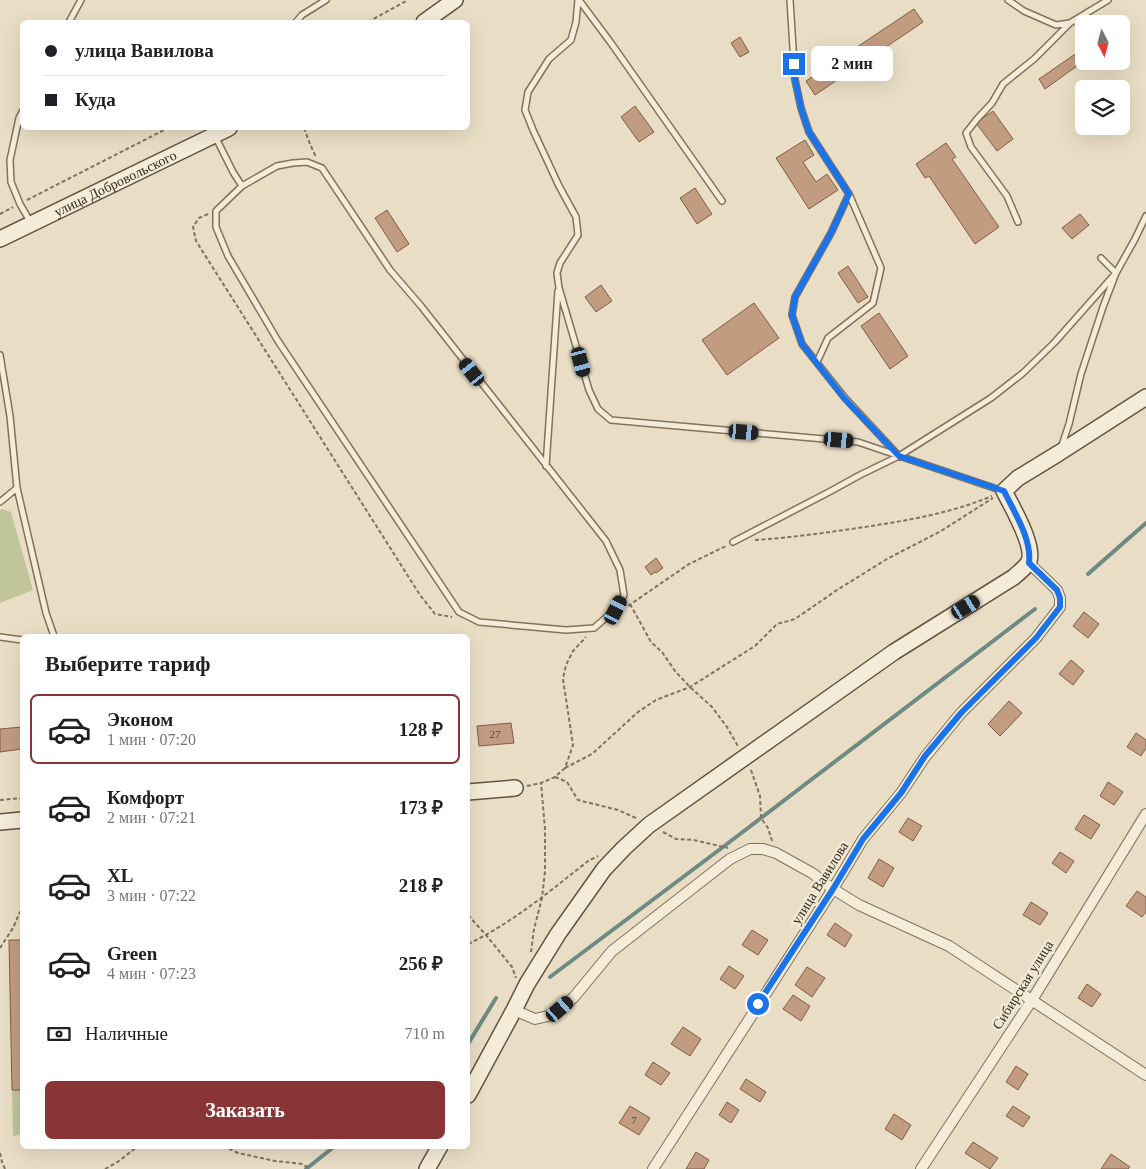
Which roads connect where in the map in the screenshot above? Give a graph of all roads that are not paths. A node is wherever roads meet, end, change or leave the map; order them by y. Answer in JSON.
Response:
{"nodes":[{"id":1,"x":81,"y":0,"type":"edge"},
{"id":2,"x":326,"y":0,"type":"edge"},
{"id":3,"x":455,"y":0,"type":"edge"},
{"id":4,"x":578,"y":0,"type":"edge"},
{"id":5,"x":790,"y":0,"type":"edge"},
{"id":6,"x":1008,"y":0,"type":"edge"},
{"id":7,"x":1108,"y":0,"type":"edge"},
{"id":8,"x":70,"y":20,"type":"edge"},
{"id":9,"x":298,"y":20,"type":"edge"},
{"id":10,"x":427,"y":20,"type":"edge"},
{"id":11,"x":1070,"y":23,"type":"junction"},
{"id":12,"x":20,"y":116,"type":"edge"},
{"id":13,"x":225,"y":130,"type":"edge"},
{"id":14,"x":214,"y":135,"type":"junction"},
{"id":15,"x":242,"y":186,"type":"junction"},
{"id":16,"x":849,"y":194,"type":"junction"},
{"id":17,"x":722,"y":201,"type":"dead end"},
{"id":18,"x":1146,"y":216,"type":"edge"},
{"id":19,"x":1018,"y":222,"type":"dead end"},
{"id":20,"x":31,"y":224,"type":"junction"},
{"id":21,"x":0,"y":239,"type":"edge"},
{"id":22,"x":1101,"y":258,"type":"dead end"},
{"id":23,"x":1116,"y":273,"type":"junction"},
{"id":24,"x":559,"y":288,"type":"junction"},
{"id":25,"x":0,"y":355,"type":"edge"},
{"id":26,"x":816,"y":362,"type":"junction"},
{"id":27,"x":1146,"y":397,"type":"edge"},
{"id":28,"x":1059,"y":453,"type":"junction"},
{"id":29,"x":899,"y":456,"type":"junction"},
{"id":30,"x":546,"y":466,"type":"junction"},
{"id":31,"x":17,"y":488,"type":"junction"},
{"id":32,"x":1004,"y":491,"type":"junction"},
{"id":33,"x":0,"y":502,"type":"edge"},
{"id":34,"x":733,"y":542,"type":"road end"},
{"id":35,"x":1029,"y":563,"type":"junction"},
{"id":36,"x":53,"y":634,"type":"edge"},
{"id":37,"x":0,"y":637,"type":"edge"},
{"id":38,"x":20,"y":640,"type":"edge"},
{"id":39,"x":515,"y":788,"type":"road end"},
{"id":40,"x":470,"y":792,"type":"edge"},
{"id":41,"x":1146,"y":814,"type":"edge"},
{"id":42,"x":20,"y":820,"type":"edge"},
{"id":43,"x":0,"y":822,"type":"edge"},
{"id":44,"x":833,"y":889,"type":"junction"},
{"id":45,"x":1032,"y":1000,"type":"junction"},
{"id":46,"x":517,"y":1003,"type":"junction"},
{"id":47,"x":1146,"y":1075,"type":"edge"},
{"id":48,"x":470,"y":1092,"type":"edge"},
{"id":49,"x":438,"y":1149,"type":"edge"},
{"id":50,"x":427,"y":1169,"type":"edge"},
{"id":51,"x":653,"y":1169,"type":"edge"},
{"id":52,"x":921,"y":1169,"type":"edge"}],
"edges":[{"from":1,"to":8,"type":"lane"},
{"from":2,"to":9,"type":"lane"},
{"from":3,"to":10,"type":"street"},
{"from":4,"to":17,"type":"lane"},
{"from":4,"to":24,"type":"lane"},
{"from":5,"to":16,"type":"lane"},
{"from":6,"to":11,"type":"lane"},
{"from":7,"to":11,"type":"lane"},
{"from":11,"to":19,"type":"lane"},
{"from":12,"to":20,"type":"lane"},
{"from":13,"to":14,"type":"street","name":"улица Добровольского"},
{"from":14,"to":15,"type":"lane"},
{"from":14,"to":20,"type":"street","name":"улица Добровольского"},
{"from":15,"to":30,"type":"lane"},
{"from":15,"to":30,"type":"lane"},
{"from":16,"to":26,"type":"lane"},
{"from":16,"to":26,"type":"lane"},
{"from":18,"to":23,"type":"lane"},
{"from":20,"to":21,"type":"street","name":"улица Добровольского"},
{"from":22,"to":23,"type":"lane"},
{"from":23,"to":28,"type":"lane"},
{"from":23,"to":29,"type":"lane"},
{"from":24,"to":29,"type":"lane"},
{"from":24,"to":30,"type":"lane"},
{"from":25,"to":31,"type":"lane"},
{"from":26,"to":29,"type":"lane"},
{"from":27,"to":28,"type":"street"},
{"from":28,"to":32,"type":"street"},
{"from":29,"to":32,"type":"lane"},
{"from":29,"to":34,"type":"lane"},
{"from":31,"to":33,"type":"lane"},
{"from":31,"to":36,"type":"lane"},
{"from":32,"to":35,"type":"street"},
{"from":35,"to":44,"type":"street","name":"улица Вавилова"},
{"from":35,"to":46,"type":"street"},
{"from":37,"to":38,"type":"lane"},
{"from":39,"to":40,"type":"street"},
{"from":41,"to":45,"type":"street","name":"Сибирская улица"},
{"from":42,"to":43,"type":"street"},
{"from":44,"to":45,"type":"street"},
{"from":44,"to":46,"type":"street"},
{"from":44,"to":51,"type":"street","name":"улица Вавилова"},
{"from":45,"to":47,"type":"street"},
{"from":45,"to":52,"type":"street","name":"Сибирская улица"},
{"from":46,"to":48,"type":"street"},
{"from":49,"to":50,"type":"street"}]}
